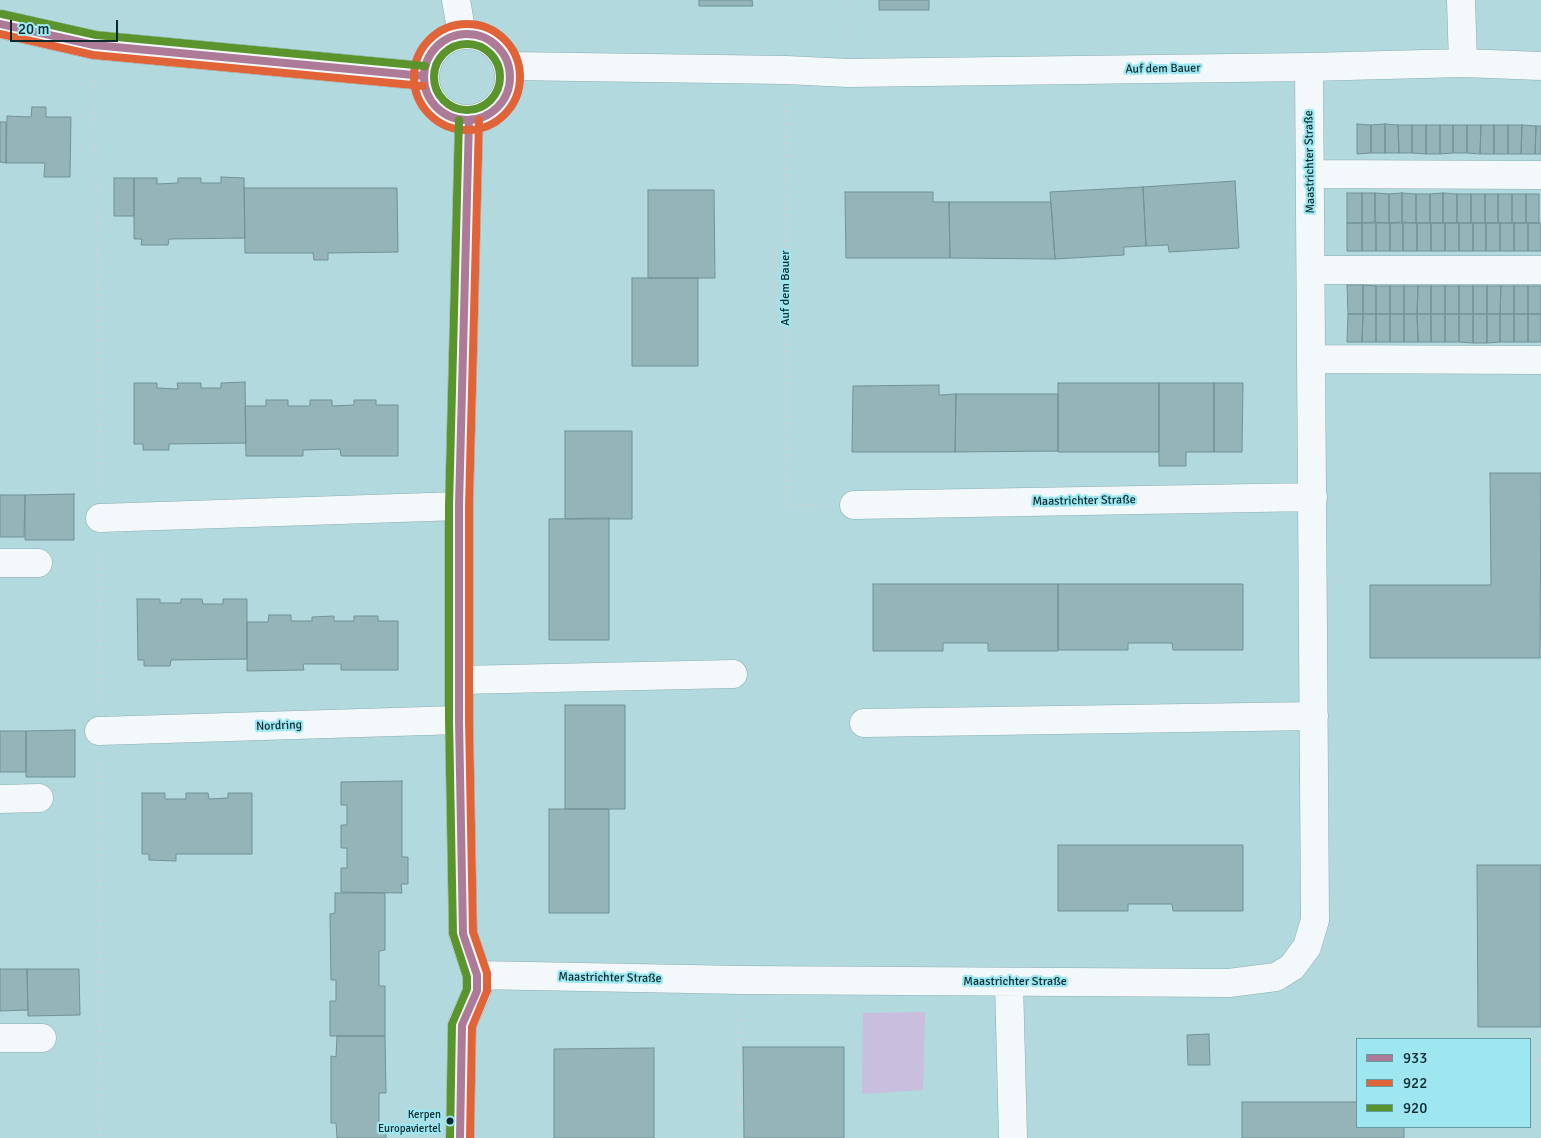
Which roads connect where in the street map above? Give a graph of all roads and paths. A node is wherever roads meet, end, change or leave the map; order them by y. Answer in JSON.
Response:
{"nodes":[{"id":1,"x":456,"y":0,"type":"edge"},
{"id":2,"x":848,"y":0,"type":"edge"},
{"id":3,"x":1461,"y":0,"type":"edge"},
{"id":4,"x":0,"y":24,"type":"edge"},
{"id":5,"x":462,"y":35,"type":"junction"},
{"id":6,"x":94,"y":45,"type":"junction"},
{"id":7,"x":1463,"y":63,"type":"junction"},
{"id":8,"x":509,"y":66,"type":"junction"},
{"id":9,"x":1541,"y":66,"type":"edge"},
{"id":10,"x":1309,"y":67,"type":"junction"},
{"id":11,"x":786,"y":70,"type":"junction"},
{"id":12,"x":848,"y":73,"type":"junction"},
{"id":13,"x":424,"y":76,"type":"junction"},
{"id":14,"x":469,"y":120,"type":"junction"},
{"id":15,"x":1310,"y":174,"type":"junction"},
{"id":16,"x":1541,"y":174,"type":"edge"},
{"id":17,"x":1311,"y":270,"type":"junction"},
{"id":18,"x":1541,"y":270,"type":"edge"},
{"id":19,"x":1312,"y":359,"type":"junction"},
{"id":20,"x":1541,"y":360,"type":"edge"},
{"id":21,"x":1313,"y":497,"type":"junction"},
{"id":22,"x":854,"y":505,"type":"dead end"},
{"id":23,"x":459,"y":506,"type":"junction"},
{"id":24,"x":787,"y":506,"type":"dead end"},
{"id":25,"x":100,"y":518,"type":"junction"},
{"id":26,"x":0,"y":563,"type":"edge"},
{"id":27,"x":38,"y":563,"type":"dead end"},
{"id":28,"x":733,"y":674,"type":"dead end"},
{"id":29,"x":460,"y":680,"type":"junction"},
{"id":30,"x":1314,"y":716,"type":"junction"},
{"id":31,"x":459,"y":720,"type":"junction"},
{"id":32,"x":864,"y":723,"type":"dead end"},
{"id":33,"x":99,"y":731,"type":"junction"},
{"id":34,"x":40,"y":798,"type":"dead end"},
{"id":35,"x":0,"y":799,"type":"edge"},
{"id":36,"x":477,"y":975,"type":"junction"},
{"id":37,"x":741,"y":980,"type":"junction"},
{"id":38,"x":1009,"y":982,"type":"junction"},
{"id":39,"x":0,"y":1038,"type":"edge"},
{"id":40,"x":42,"y":1038,"type":"dead end"},
{"id":41,"x":100,"y":1138,"type":"edge"},
{"id":42,"x":460,"y":1138,"type":"edge"},
{"id":43,"x":737,"y":1138,"type":"edge"},
{"id":44,"x":1013,"y":1138,"type":"edge"}],
"edges":[{"from":1,"to":5,"type":"street"},
{"from":2,"to":12,"type":"path"},
{"from":3,"to":7,"type":"street"},
{"from":4,"to":6,"type":"street"},
{"from":5,"to":8,"type":"street"},
{"from":5,"to":13,"type":"street"},
{"from":6,"to":13,"type":"street"},
{"from":6,"to":25,"type":"path"},
{"from":7,"to":9,"type":"street","name":"Auf dem Bauer"},
{"from":7,"to":10,"type":"street","name":"Auf dem Bauer"},
{"from":8,"to":11,"type":"street","name":"Auf dem Bauer"},
{"from":8,"to":14,"type":"street"},
{"from":10,"to":12,"type":"street","name":"Auf dem Bauer"},
{"from":10,"to":15,"type":"street","name":"Maastrichter Straße"},
{"from":11,"to":12,"type":"street","name":"Auf dem Bauer"},
{"from":11,"to":24,"type":"path","name":"Auf dem Bauer"},
{"from":13,"to":14,"type":"street"},
{"from":14,"to":23,"type":"street"},
{"from":15,"to":16,"type":"street"},
{"from":15,"to":17,"type":"street","name":"Maastrichter Straße"},
{"from":17,"to":18,"type":"street"},
{"from":17,"to":19,"type":"street","name":"Maastrichter Straße"},
{"from":19,"to":20,"type":"street"},
{"from":19,"to":21,"type":"street","name":"Maastrichter Straße"},
{"from":21,"to":22,"type":"street","name":"Maastrichter Straße"},
{"from":21,"to":30,"type":"street","name":"Maastrichter Straße"},
{"from":23,"to":25,"type":"street"},
{"from":23,"to":29,"type":"street"},
{"from":25,"to":33,"type":"path"},
{"from":26,"to":27,"type":"street"},
{"from":28,"to":29,"type":"street"},
{"from":29,"to":31,"type":"street"},
{"from":30,"to":32,"type":"street"},
{"from":30,"to":38,"type":"street","name":"Maastrichter Straße"},
{"from":31,"to":33,"type":"street","name":"Nordring"},
{"from":31,"to":36,"type":"street"},
{"from":33,"to":41,"type":"path"},
{"from":34,"to":35,"type":"street"},
{"from":36,"to":37,"type":"street","name":"Maastrichter Straße"},
{"from":36,"to":42,"type":"street"},
{"from":37,"to":38,"type":"street","name":"Maastrichter Straße"},
{"from":37,"to":43,"type":"path"},
{"from":38,"to":44,"type":"street"},
{"from":39,"to":40,"type":"street"}]}
